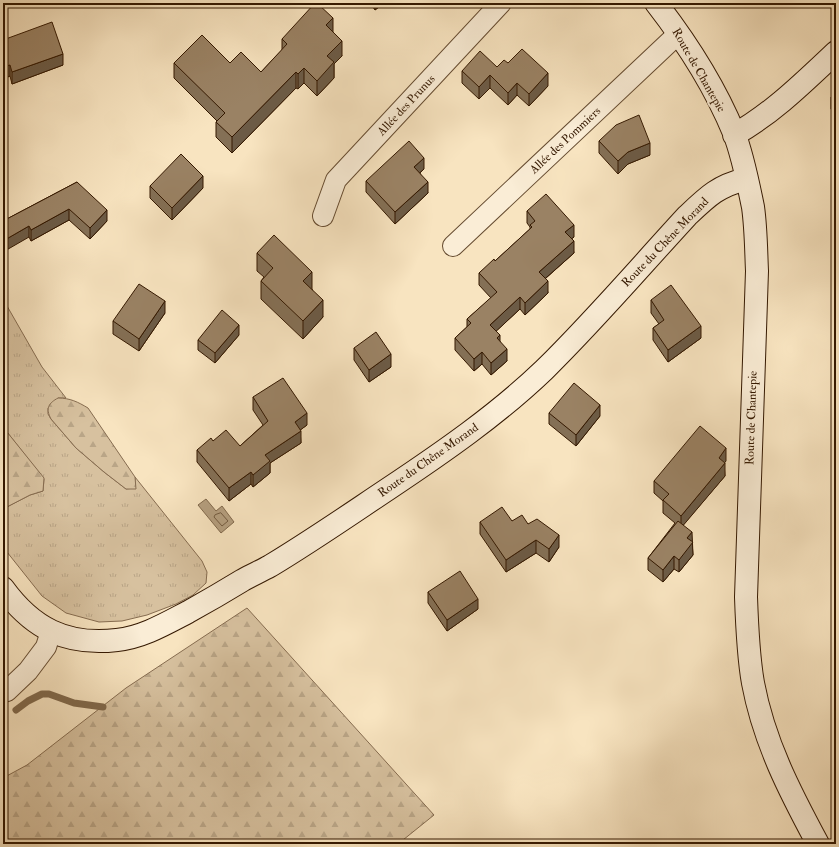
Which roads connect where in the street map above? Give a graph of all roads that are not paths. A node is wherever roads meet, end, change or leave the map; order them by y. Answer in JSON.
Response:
{"nodes":[{"id":1,"x":501,"y":3,"type":"edge"},
{"id":2,"x":656,"y":3,"type":"edge"},
{"id":3,"x":678,"y":34,"type":"junction"},
{"id":4,"x":836,"y":52,"type":"edge"},
{"id":5,"x":734,"y":135,"type":"junction"},
{"id":6,"x":746,"y":179,"type":"junction"},
{"id":7,"x":323,"y":216,"type":"dead end"},
{"id":8,"x":453,"y":246,"type":"dead end"},
{"id":9,"x":3,"y":588,"type":"edge"},
{"id":10,"x":51,"y":631,"type":"junction"},
{"id":11,"x":4,"y":695,"type":"edge"},
{"id":12,"x":818,"y":844,"type":"edge"}],
"edges":[{"from":1,"to":7,"type":"street","name":"Allée des Prunus"},
{"from":2,"to":3,"type":"main road","name":"Route de Chantepie"},
{"from":3,"to":5,"type":"main road","name":"Route de Chantepie"},
{"from":3,"to":8,"type":"street","name":"Allée des Pommiers"},
{"from":4,"to":5,"type":"main road"},
{"from":5,"to":6,"type":"main road","name":"Route de Chantepie"},
{"from":6,"to":10,"type":"main road","name":"Route du Chêne Morand"},
{"from":6,"to":12,"type":"main road","name":"Route de Chantepie"},
{"from":9,"to":10,"type":"main road","name":"Route du Chêne Morand"},
{"from":10,"to":11,"type":"street"}]}
